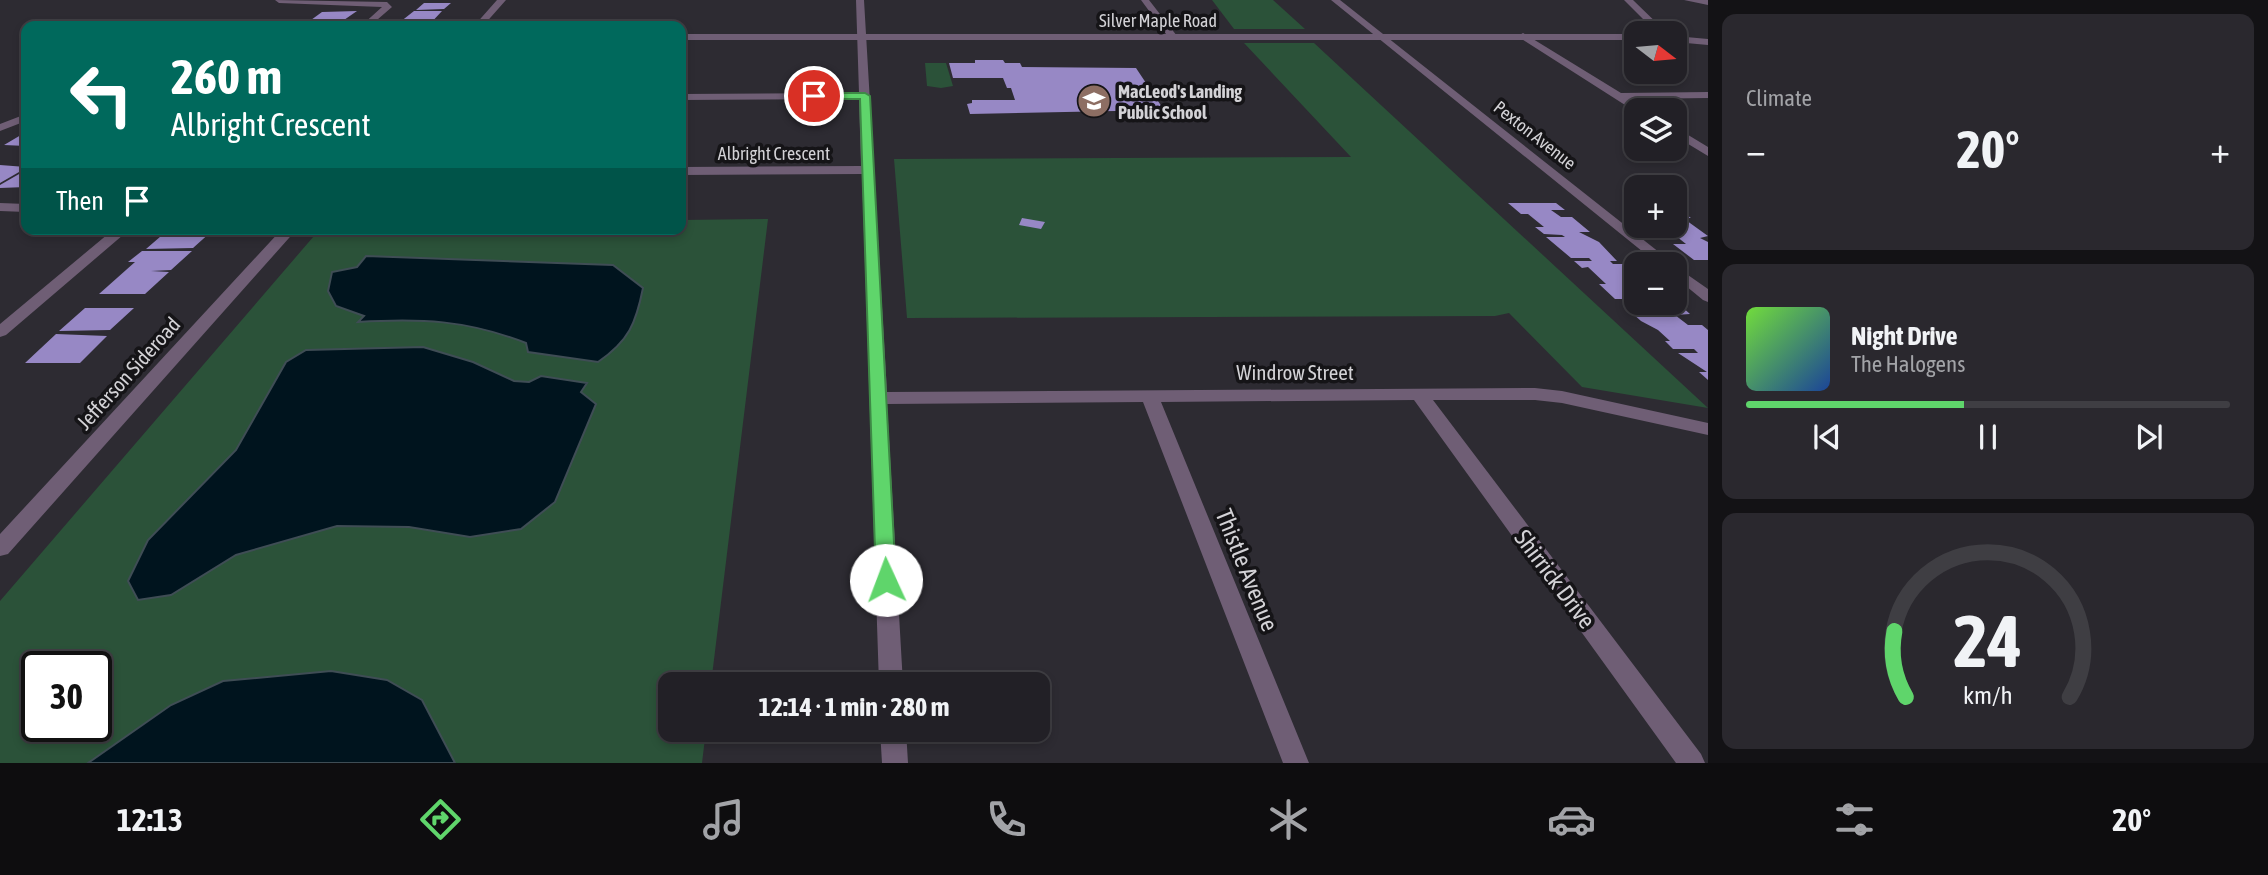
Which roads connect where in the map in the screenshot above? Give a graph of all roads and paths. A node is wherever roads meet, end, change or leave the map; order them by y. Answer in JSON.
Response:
{"nodes":[{"id":1,"x":279,"y":0,"type":"edge"},
{"id":2,"x":502,"y":0,"type":"edge"},
{"id":3,"x":860,"y":0,"type":"edge"},
{"id":4,"x":1145,"y":0,"type":"edge"},
{"id":5,"x":1335,"y":0,"type":"edge"},
{"id":6,"x":1628,"y":0,"type":"edge"},
{"id":7,"x":1688,"y":0,"type":"edge"},
{"id":8,"x":1708,"y":2,"type":"edge"},
{"id":9,"x":371,"y":21,"type":"edge"},
{"id":10,"x":483,"y":21,"type":"edge"},
{"id":11,"x":1650,"y":21,"type":"edge"},
{"id":12,"x":862,"y":36,"type":"junction"},
{"id":13,"x":1172,"y":36,"type":"junction"},
{"id":14,"x":1379,"y":36,"type":"junction"},
{"id":15,"x":1523,"y":36,"type":"junction"},
{"id":16,"x":686,"y":37,"type":"edge"},
{"id":17,"x":1624,"y":37,"type":"edge"},
{"id":18,"x":1687,"y":40,"type":"edge"},
{"id":19,"x":1708,"y":42,"type":"edge"},
{"id":20,"x":1708,"y":95,"type":"edge"},
{"id":21,"x":865,"y":96,"type":"junction"},
{"id":22,"x":1618,"y":96,"type":"junction"},
{"id":23,"x":686,"y":97,"type":"edge"},
{"id":24,"x":1624,"y":100,"type":"edge"},
{"id":25,"x":21,"y":119,"type":"edge"},
{"id":26,"x":0,"y":128,"type":"edge"},
{"id":27,"x":1687,"y":139,"type":"edge"},
{"id":28,"x":1708,"y":152,"type":"edge"},
{"id":29,"x":868,"y":170,"type":"junction"},
{"id":30,"x":686,"y":171,"type":"edge"},
{"id":31,"x":0,"y":206,"type":"edge"},
{"id":32,"x":21,"y":208,"type":"edge"},
{"id":33,"x":116,"y":235,"type":"edge"},
{"id":34,"x":285,"y":235,"type":"edge"},
{"id":35,"x":1652,"y":252,"type":"edge"},
{"id":36,"x":1687,"y":280,"type":"edge"},
{"id":37,"x":1708,"y":297,"type":"edge"},
{"id":38,"x":0,"y":332,"type":"edge"},
{"id":39,"x":1419,"y":394,"type":"junction"},
{"id":40,"x":1150,"y":396,"type":"junction"},
{"id":41,"x":878,"y":398,"type":"junction"},
{"id":42,"x":1708,"y":429,"type":"edge"},
{"id":43,"x":0,"y":548,"type":"edge"},
{"id":44,"x":890,"y":672,"type":"edge"},
{"id":45,"x":894,"y":742,"type":"edge"},
{"id":46,"x":895,"y":763,"type":"edge"},
{"id":47,"x":1296,"y":763,"type":"edge"},
{"id":48,"x":1692,"y":763,"type":"edge"}],
"edges":[{"from":1,"to":9,"type":"street"},
{"from":2,"to":10,"type":"street"},
{"from":3,"to":12,"type":"street"},
{"from":4,"to":13,"type":"street"},
{"from":5,"to":14,"type":"street","name":"Pexton Avenue"},
{"from":6,"to":11,"type":"street"},
{"from":7,"to":8,"type":"street"},
{"from":12,"to":13,"type":"street","name":"Silver Maple Road"},
{"from":12,"to":16,"type":"street","name":"Silver Maple Road"},
{"from":12,"to":21,"type":"street"},
{"from":13,"to":14,"type":"street","name":"Silver Maple Road"},
{"from":14,"to":15,"type":"street","name":"Silver Maple Road"},
{"from":14,"to":35,"type":"street","name":"Pexton Avenue"},
{"from":15,"to":17,"type":"street","name":"Silver Maple Road"},
{"from":15,"to":22,"type":"street"},
{"from":18,"to":19,"type":"street"},
{"from":20,"to":22,"type":"street"},
{"from":21,"to":23,"type":"street"},
{"from":21,"to":29,"type":"street"},
{"from":22,"to":24,"type":"street"},
{"from":25,"to":26,"type":"street"},
{"from":27,"to":28,"type":"street"},
{"from":29,"to":30,"type":"street","name":"Albright Crescent"},
{"from":29,"to":41,"type":"street"},
{"from":31,"to":32,"type":"street"},
{"from":33,"to":38,"type":"street"},
{"from":34,"to":43,"type":"street","name":"Jefferson Sideroad"},
{"from":36,"to":37,"type":"street"},
{"from":39,"to":40,"type":"street","name":"Windrow Street"},
{"from":39,"to":42,"type":"street","name":"Windrow Street"},
{"from":39,"to":48,"type":"street","name":"Shirrick Drive"},
{"from":40,"to":41,"type":"street","name":"Windrow Street"},
{"from":40,"to":47,"type":"street","name":"Thistle Avenue"},
{"from":41,"to":44,"type":"street"},
{"from":45,"to":46,"type":"street"}]}
